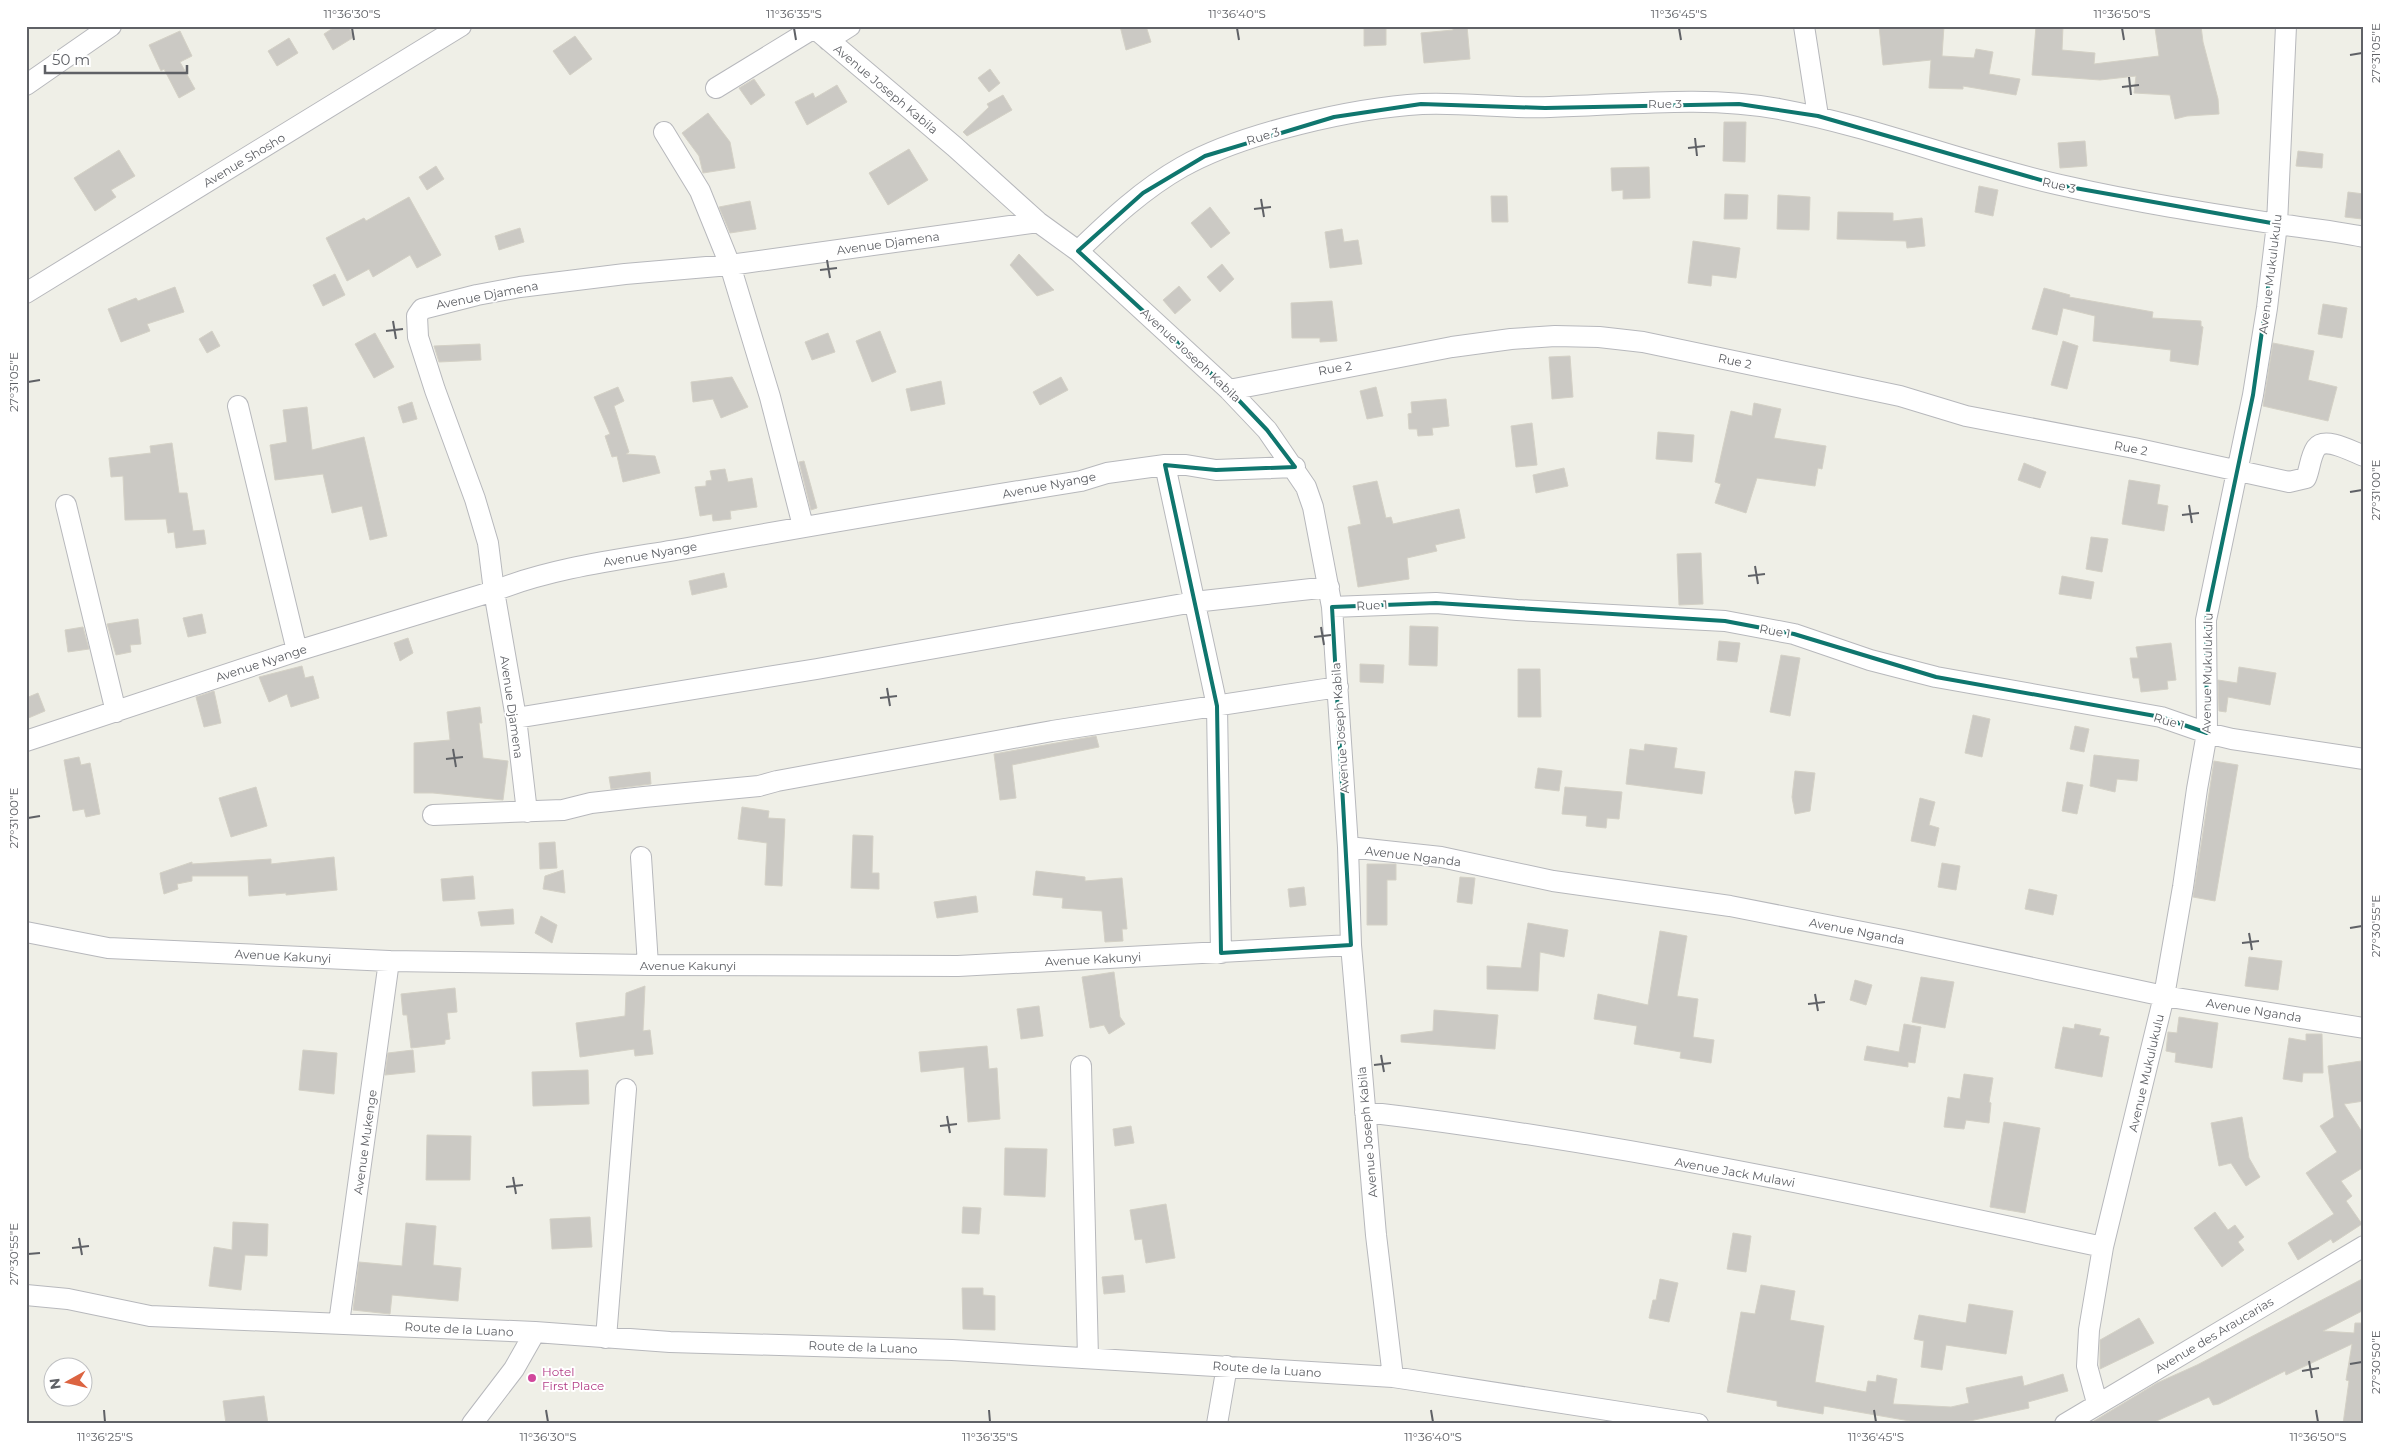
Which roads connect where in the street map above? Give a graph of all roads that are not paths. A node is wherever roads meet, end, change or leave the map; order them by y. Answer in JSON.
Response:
{"nodes":[{"id":1,"x":111,"y":26,"type":"edge"},
{"id":2,"x":461,"y":26,"type":"edge"},
{"id":3,"x":850,"y":26,"type":"edge"},
{"id":4,"x":1804,"y":26,"type":"edge"},
{"id":5,"x":2286,"y":26,"type":"edge"},
{"id":6,"x":818,"y":31,"type":"edge"},
{"id":7,"x":26,"y":85,"type":"edge"},
{"id":8,"x":716,"y":88,"type":"dead end"},
{"id":9,"x":1818,"y":116,"type":"junction"},
{"id":10,"x":664,"y":132,"type":"dead end"},
{"id":11,"x":1038,"y":222,"type":"junction"},
{"id":12,"x":2277,"y":224,"type":"junction"},
{"id":13,"x":2364,"y":237,"type":"edge"},
{"id":14,"x":1078,"y":251,"type":"junction"},
{"id":15,"x":730,"y":265,"type":"junction"},
{"id":16,"x":26,"y":293,"type":"edge"},
{"id":17,"x":1229,"y":390,"type":"junction"},
{"id":18,"x":238,"y":406,"type":"dead end"},
{"id":19,"x":2364,"y":456,"type":"edge"},
{"id":20,"x":1164,"y":465,"type":"junction"},
{"id":21,"x":1294,"y":467,"type":"junction"},
{"id":22,"x":2237,"y":470,"type":"junction"},
{"id":23,"x":66,"y":506,"type":"dead end"},
{"id":24,"x":803,"y":526,"type":"junction"},
{"id":25,"x":1329,"y":587,"type":"junction"},
{"id":26,"x":494,"y":590,"type":"junction"},
{"id":27,"x":1194,"y":602,"type":"junction"},
{"id":28,"x":1332,"y":607,"type":"junction"},
{"id":29,"x":297,"y":651,"type":"junction"},
{"id":30,"x":1338,"y":687,"type":"junction"},
{"id":31,"x":1217,"y":706,"type":"junction"},
{"id":32,"x":116,"y":712,"type":"junction"},
{"id":33,"x":516,"y":718,"type":"junction"},
{"id":34,"x":2207,"y":733,"type":"junction"},
{"id":35,"x":26,"y":742,"type":"edge"},
{"id":36,"x":2364,"y":759,"type":"edge"},
{"id":37,"x":527,"y":812,"type":"junction"},
{"id":38,"x":433,"y":815,"type":"dead end"},
{"id":39,"x":1348,"y":848,"type":"junction"},
{"id":40,"x":641,"y":857,"type":"dead end"},
{"id":41,"x":26,"y":932,"type":"edge"},
{"id":42,"x":1351,"y":945,"type":"junction"},
{"id":43,"x":1221,"y":953,"type":"junction"},
{"id":44,"x":390,"y":961,"type":"junction"},
{"id":45,"x":648,"y":965,"type":"junction"},
{"id":46,"x":2164,"y":996,"type":"junction"},
{"id":47,"x":2364,"y":1028,"type":"edge"},
{"id":48,"x":1081,"y":1066,"type":"dead end"},
{"id":49,"x":626,"y":1089,"type":"dead end"},
{"id":50,"x":1365,"y":1112,"type":"junction"},
{"id":51,"x":2364,"y":1246,"type":"edge"},
{"id":52,"x":2103,"y":1247,"type":"junction"},
{"id":53,"x":26,"y":1294,"type":"edge"},
{"id":54,"x":339,"y":1323,"type":"junction"},
{"id":55,"x":535,"y":1332,"type":"junction"},
{"id":56,"x":606,"y":1338,"type":"junction"},
{"id":57,"x":1088,"y":1358,"type":"junction"},
{"id":58,"x":1227,"y":1366,"type":"junction"},
{"id":59,"x":1393,"y":1377,"type":"junction"},
{"id":60,"x":2097,"y":1404,"type":"junction"},
{"id":61,"x":472,"y":1424,"type":"edge"},
{"id":62,"x":1217,"y":1424,"type":"edge"},
{"id":63,"x":1698,"y":1424,"type":"edge"},
{"id":64,"x":2065,"y":1424,"type":"edge"}],
"edges":[{"from":1,"to":7,"type":"street"},
{"from":2,"to":16,"type":"street","name":"Avenue Shosho"},
{"from":3,"to":6,"type":"street"},
{"from":4,"to":9,"type":"street"},
{"from":5,"to":12,"type":"street","name":"Avenue Mukulukulu"},
{"from":6,"to":8,"type":"street"},
{"from":6,"to":11,"type":"street","name":"Avenue Joseph Kabila"},
{"from":9,"to":12,"type":"street","name":"Rue 3"},
{"from":9,"to":14,"type":"street","name":"Rue 3"},
{"from":10,"to":15,"type":"street"},
{"from":11,"to":14,"type":"street","name":"Avenue Joseph Kabila"},
{"from":11,"to":15,"type":"street","name":"Avenue Djamena"},
{"from":12,"to":13,"type":"street","name":"Rue 3"},
{"from":12,"to":22,"type":"street","name":"Avenue Mukulukulu"},
{"from":14,"to":17,"type":"street","name":"Avenue Joseph Kabila"},
{"from":15,"to":24,"type":"street"},
{"from":15,"to":26,"type":"street","name":"Avenue Djamena"},
{"from":17,"to":21,"type":"street","name":"Avenue Joseph Kabila"},
{"from":17,"to":22,"type":"street","name":"Rue 2"},
{"from":18,"to":29,"type":"street"},
{"from":19,"to":22,"type":"street","name":"Rue 2"},
{"from":20,"to":21,"type":"street","name":"Avenue Nyange"},
{"from":20,"to":24,"type":"street","name":"Avenue Nyange"},
{"from":20,"to":27,"type":"street"},
{"from":21,"to":25,"type":"street","name":"Avenue Joseph Kabila"},
{"from":22,"to":34,"type":"street","name":"Avenue Mukulukulu"},
{"from":23,"to":32,"type":"street"},
{"from":24,"to":26,"type":"street","name":"Avenue Nyange"},
{"from":25,"to":27,"type":"street"},
{"from":25,"to":28,"type":"street","name":"Avenue Joseph Kabila"},
{"from":26,"to":29,"type":"street","name":"Avenue Nyange"},
{"from":26,"to":33,"type":"street","name":"Avenue Djamena"},
{"from":27,"to":31,"type":"street"},
{"from":27,"to":33,"type":"street"},
{"from":28,"to":30,"type":"street","name":"Avenue Joseph Kabila"},
{"from":28,"to":34,"type":"street","name":"Rue 1"},
{"from":29,"to":32,"type":"street","name":"Avenue Nyange"},
{"from":30,"to":31,"type":"street"},
{"from":30,"to":39,"type":"street","name":"Avenue Joseph Kabila"},
{"from":31,"to":37,"type":"street"},
{"from":31,"to":43,"type":"street"},
{"from":32,"to":35,"type":"street","name":"Avenue Nyange"},
{"from":33,"to":37,"type":"street","name":"Avenue Djamena"},
{"from":34,"to":36,"type":"street","name":"Rue 1"},
{"from":34,"to":46,"type":"street","name":"Avenue Mukulukulu"},
{"from":37,"to":38,"type":"street"},
{"from":39,"to":42,"type":"street","name":"Avenue Joseph Kabila"},
{"from":39,"to":46,"type":"street","name":"Avenue Nganda"},
{"from":40,"to":45,"type":"street"},
{"from":41,"to":44,"type":"street","name":"Avenue Kakunyi"},
{"from":42,"to":43,"type":"street","name":"Avenue Kakunyi"},
{"from":42,"to":50,"type":"street","name":"Avenue Joseph Kabila"},
{"from":43,"to":45,"type":"street","name":"Avenue Kakunyi"},
{"from":44,"to":45,"type":"street","name":"Avenue Kakunyi"},
{"from":44,"to":54,"type":"street","name":"Avenue Mukenge"},
{"from":46,"to":47,"type":"street","name":"Avenue Nganda"},
{"from":46,"to":52,"type":"street","name":"Avenue Mukulukulu"},
{"from":48,"to":57,"type":"street"},
{"from":49,"to":56,"type":"street"},
{"from":50,"to":52,"type":"street","name":"Avenue Jack Mulawi"},
{"from":50,"to":59,"type":"street","name":"Avenue Joseph Kabila"},
{"from":51,"to":60,"type":"street","name":"Avenue des Araucarias"},
{"from":52,"to":60,"type":"street","name":"Avenue Mukulukulu"},
{"from":53,"to":54,"type":"street","name":"Route de la Luano"},
{"from":54,"to":55,"type":"street","name":"Route de la Luano"},
{"from":55,"to":56,"type":"street","name":"Route de la Luano"},
{"from":55,"to":61,"type":"street"},
{"from":56,"to":57,"type":"street","name":"Route de la Luano"},
{"from":57,"to":58,"type":"street","name":"Route de la Luano"},
{"from":58,"to":59,"type":"street","name":"Route de la Luano"},
{"from":58,"to":62,"type":"street"},
{"from":59,"to":63,"type":"street","name":"Route de la Luano"},
{"from":60,"to":64,"type":"street","name":"Avenue des Araucarias"}]}
